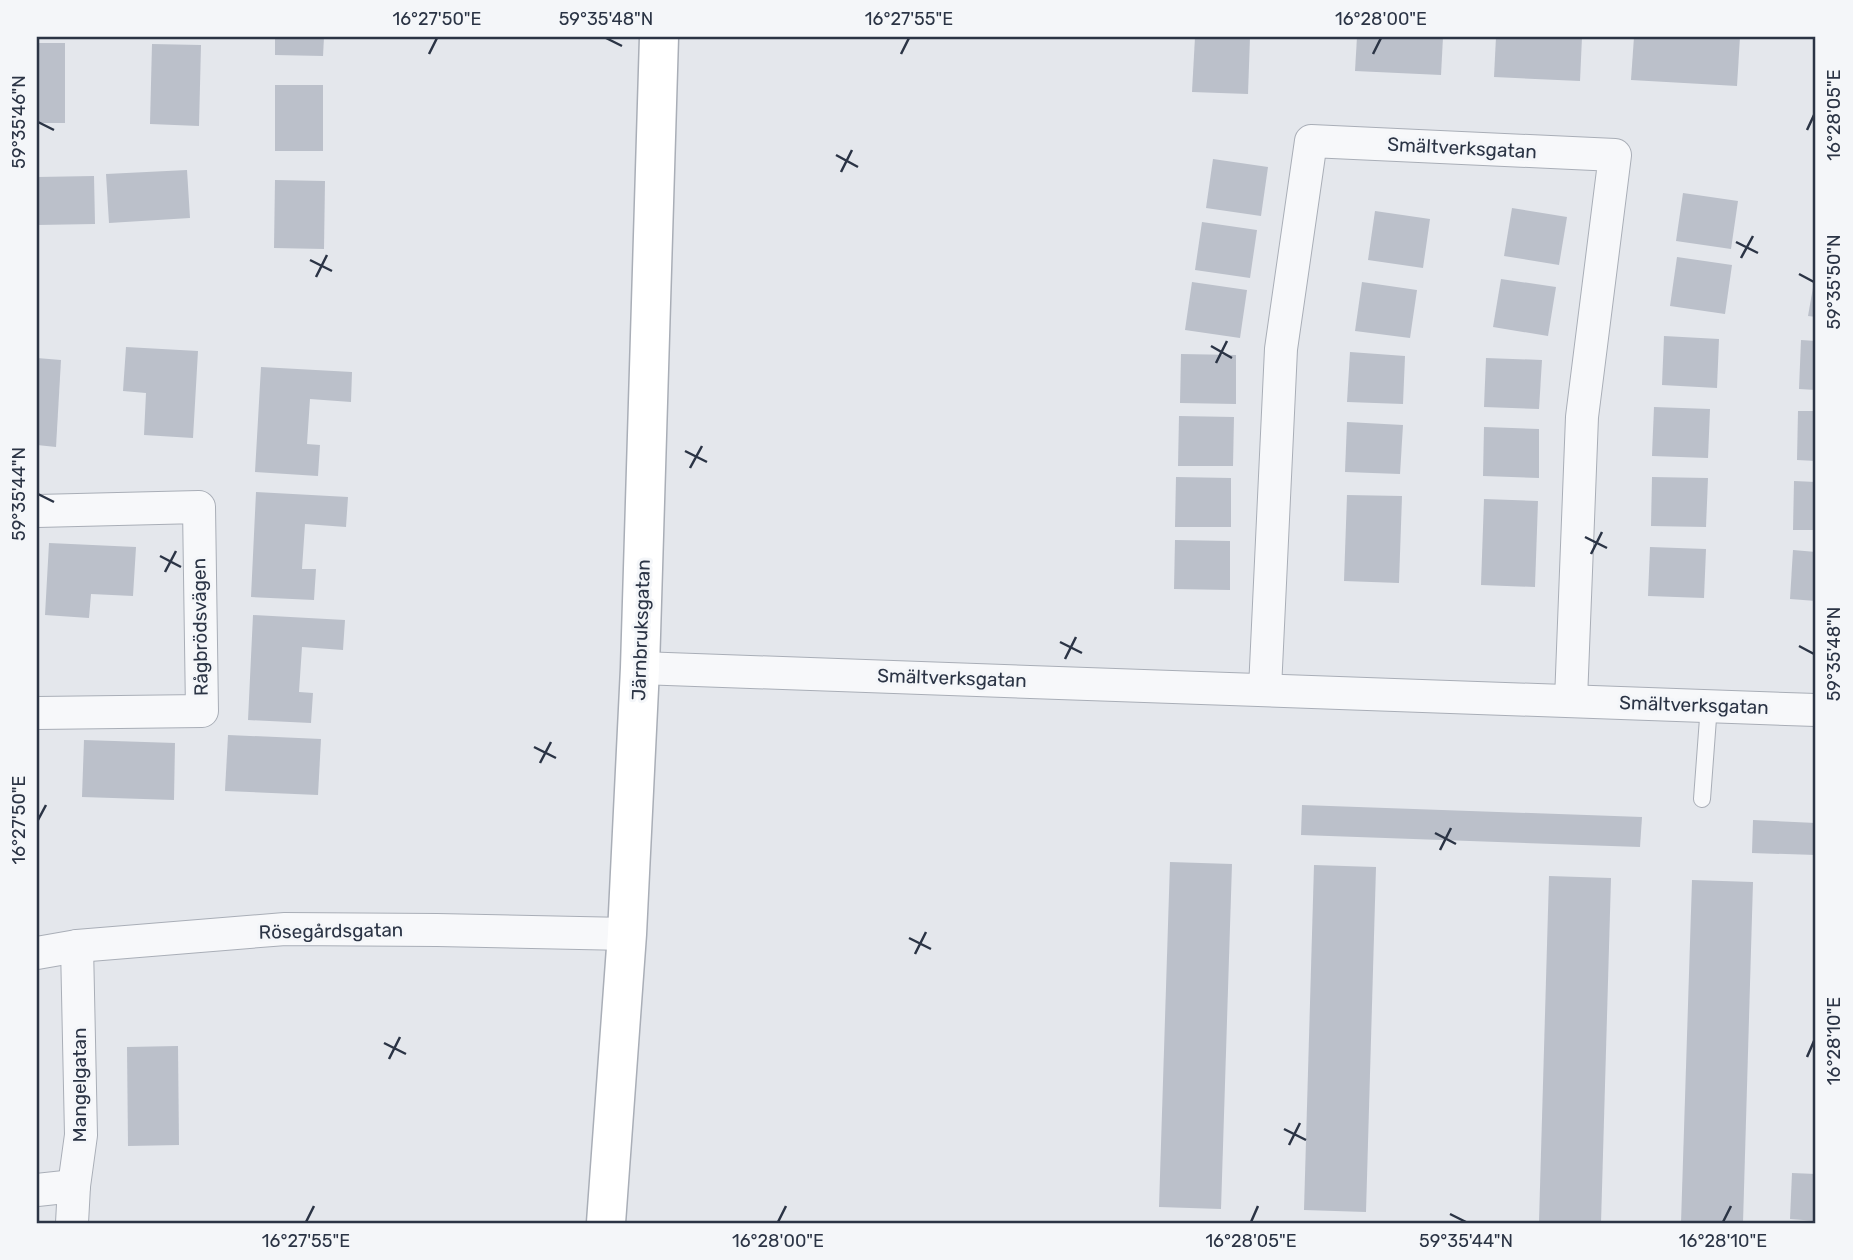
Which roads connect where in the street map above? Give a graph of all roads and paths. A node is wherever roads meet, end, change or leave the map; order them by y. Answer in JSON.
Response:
{"nodes":[{"id":1,"x":659,"y":37,"type":"edge"},
{"id":2,"x":37,"y":511,"type":"edge"},
{"id":3,"x":640,"y":668,"type":"junction"},
{"id":4,"x":1265,"y":689,"type":"junction"},
{"id":5,"x":1571,"y":700,"type":"junction"},
{"id":6,"x":1709,"y":705,"type":"junction"},
{"id":7,"x":1816,"y":709,"type":"edge"},
{"id":8,"x":37,"y":713,"type":"edge"},
{"id":9,"x":1702,"y":799,"type":"dead end"},
{"id":10,"x":627,"y":934,"type":"junction"},
{"id":11,"x":77,"y":946,"type":"junction"},
{"id":12,"x":37,"y":953,"type":"edge"},
{"id":13,"x":74,"y":1186,"type":"junction"},
{"id":14,"x":37,"y":1190,"type":"edge"},
{"id":15,"x":72,"y":1223,"type":"edge"},
{"id":16,"x":606,"y":1223,"type":"edge"}],
"edges":[{"from":1,"to":3,"type":"street","name":"Järnbruksgatan"},
{"from":2,"to":8,"type":"street","name":"Rågbrödsvägen"},
{"from":3,"to":4,"type":"street","name":"Smältverksgatan"},
{"from":3,"to":10,"type":"street","name":"Järnbruksgatan"},
{"from":4,"to":5,"type":"street","name":"Smältverksgatan"},
{"from":4,"to":5,"type":"street","name":"Smältverksgatan"},
{"from":5,"to":6,"type":"street","name":"Smältverksgatan"},
{"from":6,"to":7,"type":"street","name":"Smältverksgatan"},
{"from":6,"to":9,"type":"lane"},
{"from":10,"to":11,"type":"street","name":"Rösegårdsgatan"},
{"from":10,"to":16,"type":"street","name":"Järnbruksgatan"},
{"from":11,"to":12,"type":"street","name":"Rösegårdsgatan"},
{"from":11,"to":13,"type":"street","name":"Mangelgatan"},
{"from":13,"to":14,"type":"street"},
{"from":13,"to":15,"type":"street","name":"Mangelgatan"}]}
